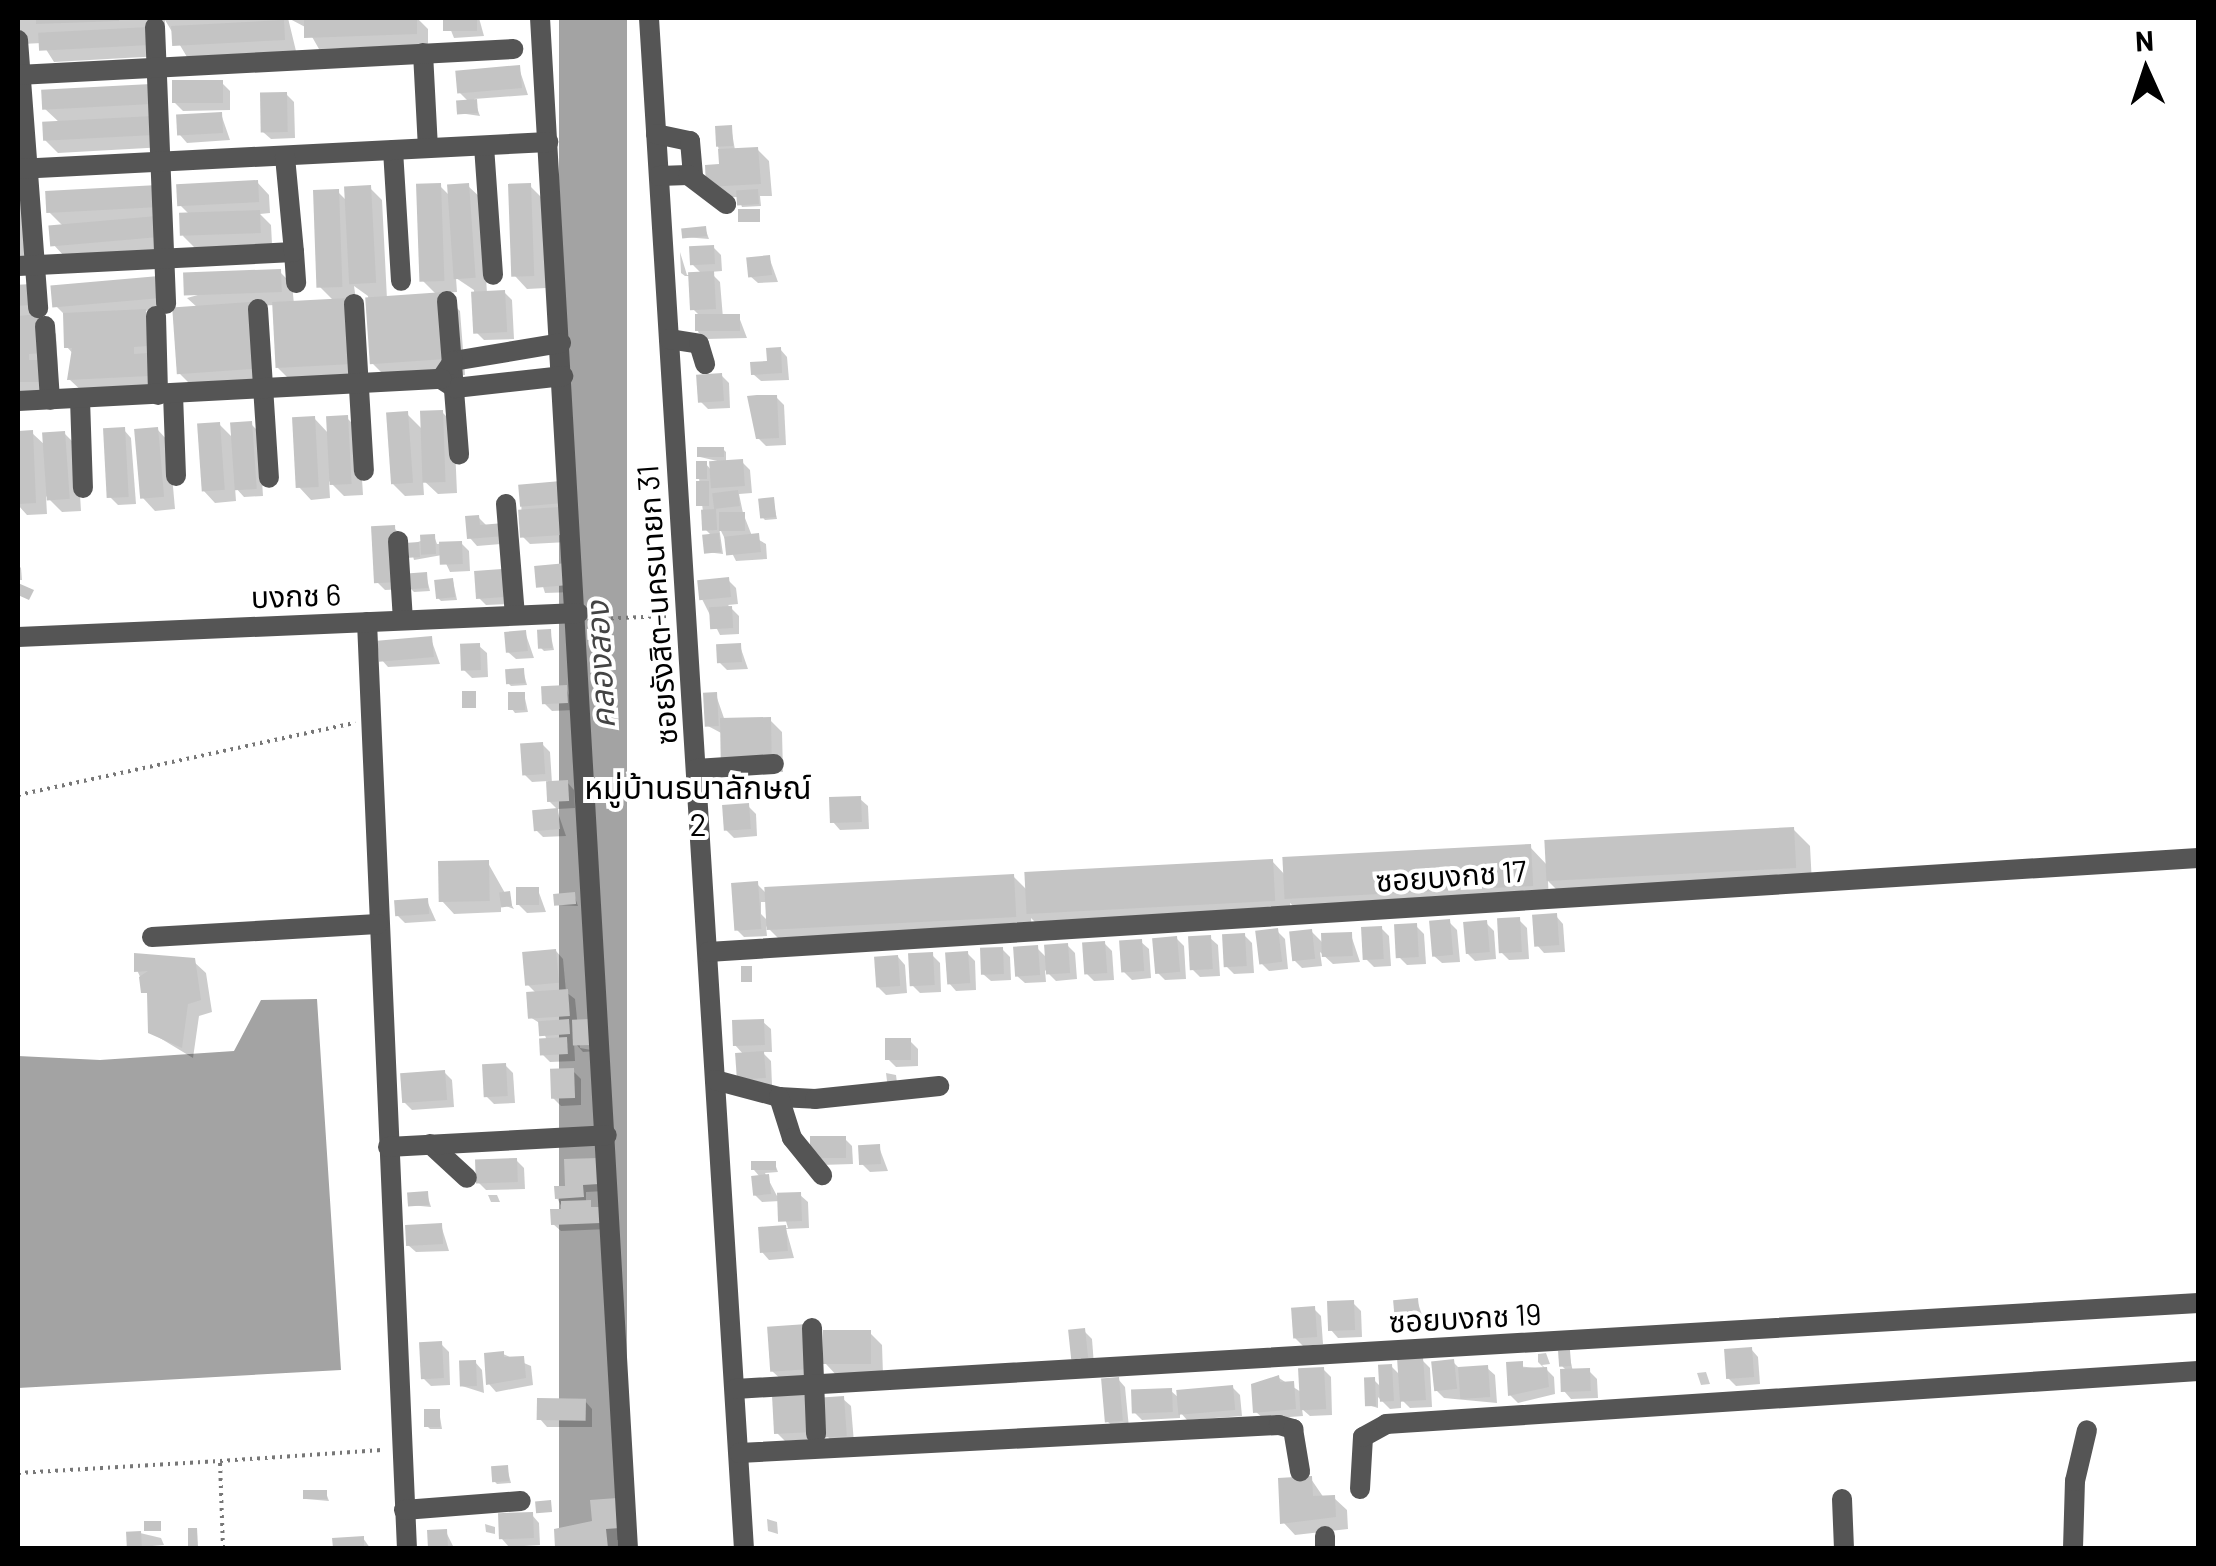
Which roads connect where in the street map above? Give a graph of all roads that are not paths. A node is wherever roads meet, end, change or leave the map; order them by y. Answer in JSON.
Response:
{"nodes":[{"id":1,"x":540,"y":18,"type":"edge"},
{"id":2,"x":649,"y":18,"type":"edge"},
{"id":3,"x":155,"y":27,"type":"dead end"},
{"id":4,"x":18,"y":40,"type":"edge"},
{"id":5,"x":512,"y":48,"type":"dead end"},
{"id":6,"x":423,"y":53,"type":"junction"},
{"id":7,"x":156,"y":68,"type":"junction"},
{"id":8,"x":19,"y":75,"type":"edge"},
{"id":9,"x":656,"y":134,"type":"junction"},
{"id":10,"x":548,"y":142,"type":"junction"},
{"id":11,"x":484,"y":146,"type":"junction"},
{"id":12,"x":428,"y":148,"type":"junction"},
{"id":13,"x":393,"y":150,"type":"junction"},
{"id":14,"x":285,"y":156,"type":"junction"},
{"id":15,"x":160,"y":162,"type":"junction"},
{"id":16,"x":22,"y":169,"type":"edge"},
{"id":17,"x":659,"y":176,"type":"junction"},
{"id":18,"x":693,"y":178,"type":"junction"},
{"id":19,"x":726,"y":204,"type":"dead end"},
{"id":20,"x":294,"y":252,"type":"junction"},
{"id":21,"x":164,"y":258,"type":"junction"},
{"id":22,"x":26,"y":265,"type":"edge"},
{"id":23,"x":493,"y":274,"type":"dead end"},
{"id":24,"x":401,"y":280,"type":"dead end"},
{"id":25,"x":296,"y":283,"type":"dead end"},
{"id":26,"x":447,"y":300,"type":"dead end"},
{"id":27,"x":354,"y":304,"type":"dead end"},
{"id":28,"x":258,"y":308,"type":"dead end"},
{"id":29,"x":669,"y":338,"type":"junction"},
{"id":30,"x":561,"y":343,"type":"junction"},
{"id":31,"x":705,"y":364,"type":"dead end"},
{"id":32,"x":450,"y":376,"type":"junction"},
{"id":33,"x":563,"y":376,"type":"junction"},
{"id":34,"x":361,"y":386,"type":"junction"},
{"id":35,"x":264,"y":390,"type":"junction"},
{"id":36,"x":166,"y":394,"type":"junction"},
{"id":37,"x":80,"y":399,"type":"junction"},
{"id":38,"x":50,"y":400,"type":"junction"},
{"id":39,"x":18,"y":402,"type":"edge"},
{"id":40,"x":459,"y":455,"type":"dead end"},
{"id":41,"x":364,"y":471,"type":"dead end"},
{"id":42,"x":176,"y":476,"type":"dead end"},
{"id":43,"x":270,"y":478,"type":"dead end"},
{"id":44,"x":83,"y":488,"type":"dead end"},
{"id":45,"x":506,"y":504,"type":"dead end"},
{"id":46,"x":398,"y":541,"type":"dead end"},
{"id":47,"x":515,"y":616,"type":"junction"},
{"id":48,"x":584,"y":616,"type":"junction"},
{"id":49,"x":403,"y":620,"type":"junction"},
{"id":50,"x":366,"y":622,"type":"junction"},
{"id":51,"x":18,"y":636,"type":"edge"},
{"id":52,"x":774,"y":764,"type":"dead end"},
{"id":53,"x":696,"y":770,"type":"junction"},
{"id":54,"x":2198,"y":858,"type":"edge"},
{"id":55,"x":378,"y":924,"type":"junction"},
{"id":56,"x":152,"y":937,"type":"dead end"},
{"id":57,"x":708,"y":952,"type":"junction"},
{"id":58,"x":716,"y":1080,"type":"junction"},
{"id":59,"x":940,"y":1086,"type":"dead end"},
{"id":60,"x":779,"y":1097,"type":"junction"},
{"id":61,"x":607,"y":1135,"type":"junction"},
{"id":62,"x":430,"y":1144,"type":"junction"},
{"id":63,"x":388,"y":1147,"type":"junction"},
{"id":64,"x":822,"y":1176,"type":"dead end"},
{"id":65,"x":467,"y":1178,"type":"dead end"},
{"id":66,"x":2198,"y":1303,"type":"edge"},
{"id":67,"x":812,"y":1328,"type":"dead end"},
{"id":68,"x":2198,"y":1370,"type":"edge"},
{"id":69,"x":816,"y":1385,"type":"junction"},
{"id":70,"x":735,"y":1389,"type":"junction"},
{"id":71,"x":2087,"y":1430,"type":"dead end"},
{"id":72,"x":816,"y":1434,"type":"dead end"},
{"id":73,"x":739,"y":1454,"type":"junction"},
{"id":74,"x":1300,"y":1471,"type":"dead end"},
{"id":75,"x":1360,"y":1489,"type":"dead end"},
{"id":76,"x":1842,"y":1499,"type":"dead end"},
{"id":77,"x":521,"y":1501,"type":"dead end"},
{"id":78,"x":404,"y":1510,"type":"junction"},
{"id":79,"x":407,"y":1548,"type":"edge"},
{"id":80,"x":628,"y":1548,"type":"edge"},
{"id":81,"x":744,"y":1548,"type":"edge"},
{"id":82,"x":1844,"y":1548,"type":"edge"},
{"id":83,"x":2073,"y":1548,"type":"edge"}],
"edges":[{"from":1,"to":10,"type":"street"},
{"from":2,"to":9,"type":"street","name":"ซอยรังสิต-นครนายก 31"},
{"from":3,"to":7,"type":"street"},
{"from":4,"to":8,"type":"street"},
{"from":5,"to":6,"type":"street"},
{"from":6,"to":7,"type":"street"},
{"from":6,"to":12,"type":"street"},
{"from":7,"to":8,"type":"street"},
{"from":7,"to":15,"type":"street"},
{"from":8,"to":16,"type":"street"},
{"from":9,"to":17,"type":"street","name":"ซอยรังสิต-นครนายก 31"},
{"from":9,"to":18,"type":"street"},
{"from":10,"to":11,"type":"street"},
{"from":10,"to":30,"type":"street"},
{"from":11,"to":12,"type":"street"},
{"from":11,"to":23,"type":"street"},
{"from":12,"to":13,"type":"street"},
{"from":13,"to":14,"type":"street"},
{"from":13,"to":24,"type":"street"},
{"from":14,"to":15,"type":"street"},
{"from":14,"to":20,"type":"street"},
{"from":15,"to":16,"type":"street"},
{"from":15,"to":21,"type":"street"},
{"from":16,"to":22,"type":"street"},
{"from":17,"to":18,"type":"street"},
{"from":17,"to":29,"type":"street","name":"ซอยรังสิต-นครนายก 31"},
{"from":18,"to":19,"type":"street"},
{"from":20,"to":21,"type":"street"},
{"from":20,"to":25,"type":"street"},
{"from":21,"to":22,"type":"street"},
{"from":21,"to":36,"type":"street"},
{"from":22,"to":38,"type":"street"},
{"from":26,"to":32,"type":"street"},
{"from":27,"to":34,"type":"street"},
{"from":28,"to":35,"type":"street"},
{"from":29,"to":31,"type":"street"},
{"from":29,"to":53,"type":"street","name":"ซอยรังสิต-นครนายก 31"},
{"from":30,"to":32,"type":"street"},
{"from":30,"to":33,"type":"street"},
{"from":32,"to":33,"type":"street"},
{"from":32,"to":34,"type":"street"},
{"from":32,"to":40,"type":"street"},
{"from":33,"to":48,"type":"street"},
{"from":34,"to":35,"type":"street"},
{"from":34,"to":41,"type":"street"},
{"from":35,"to":36,"type":"street"},
{"from":35,"to":43,"type":"street"},
{"from":36,"to":37,"type":"street"},
{"from":36,"to":42,"type":"street"},
{"from":37,"to":38,"type":"street"},
{"from":37,"to":44,"type":"street"},
{"from":38,"to":39,"type":"street"},
{"from":45,"to":47,"type":"street"},
{"from":46,"to":49,"type":"street"},
{"from":47,"to":48,"type":"street","name":"บงกช 6"},
{"from":47,"to":49,"type":"street","name":"บงกช 6"},
{"from":48,"to":61,"type":"street"},
{"from":49,"to":50,"type":"street","name":"บงกช 6"},
{"from":50,"to":51,"type":"street","name":"บงกช 6"},
{"from":50,"to":55,"type":"street"},
{"from":52,"to":53,"type":"street"},
{"from":53,"to":57,"type":"street","name":"ซอยรังสิต-นครนายก 31"},
{"from":54,"to":57,"type":"street","name":"ซอยบงกช 17"},
{"from":55,"to":56,"type":"street"},
{"from":55,"to":63,"type":"street"},
{"from":57,"to":58,"type":"street","name":"ซอยรังสิต-นครนายก 31"},
{"from":58,"to":60,"type":"street"},
{"from":58,"to":70,"type":"street","name":"ซอยรังสิต-นครนายก 31"},
{"from":59,"to":60,"type":"street"},
{"from":60,"to":64,"type":"street"},
{"from":61,"to":62,"type":"street"},
{"from":61,"to":80,"type":"street"},
{"from":62,"to":63,"type":"street"},
{"from":62,"to":65,"type":"street"},
{"from":63,"to":78,"type":"street"},
{"from":66,"to":69,"type":"street","name":"ซอยบงกช 19"},
{"from":67,"to":69,"type":"street"},
{"from":68,"to":75,"type":"street"},
{"from":69,"to":70,"type":"street","name":"ซอยบงกช 19"},
{"from":69,"to":72,"type":"street"},
{"from":70,"to":73,"type":"street","name":"ซอยรังสิต-นครนายก 31"},
{"from":71,"to":83,"type":"street"},
{"from":73,"to":74,"type":"street"},
{"from":73,"to":81,"type":"street","name":"ซอยรังสิต-นครนายก 31"},
{"from":76,"to":82,"type":"street"},
{"from":77,"to":78,"type":"street"},
{"from":78,"to":79,"type":"street"}]}
